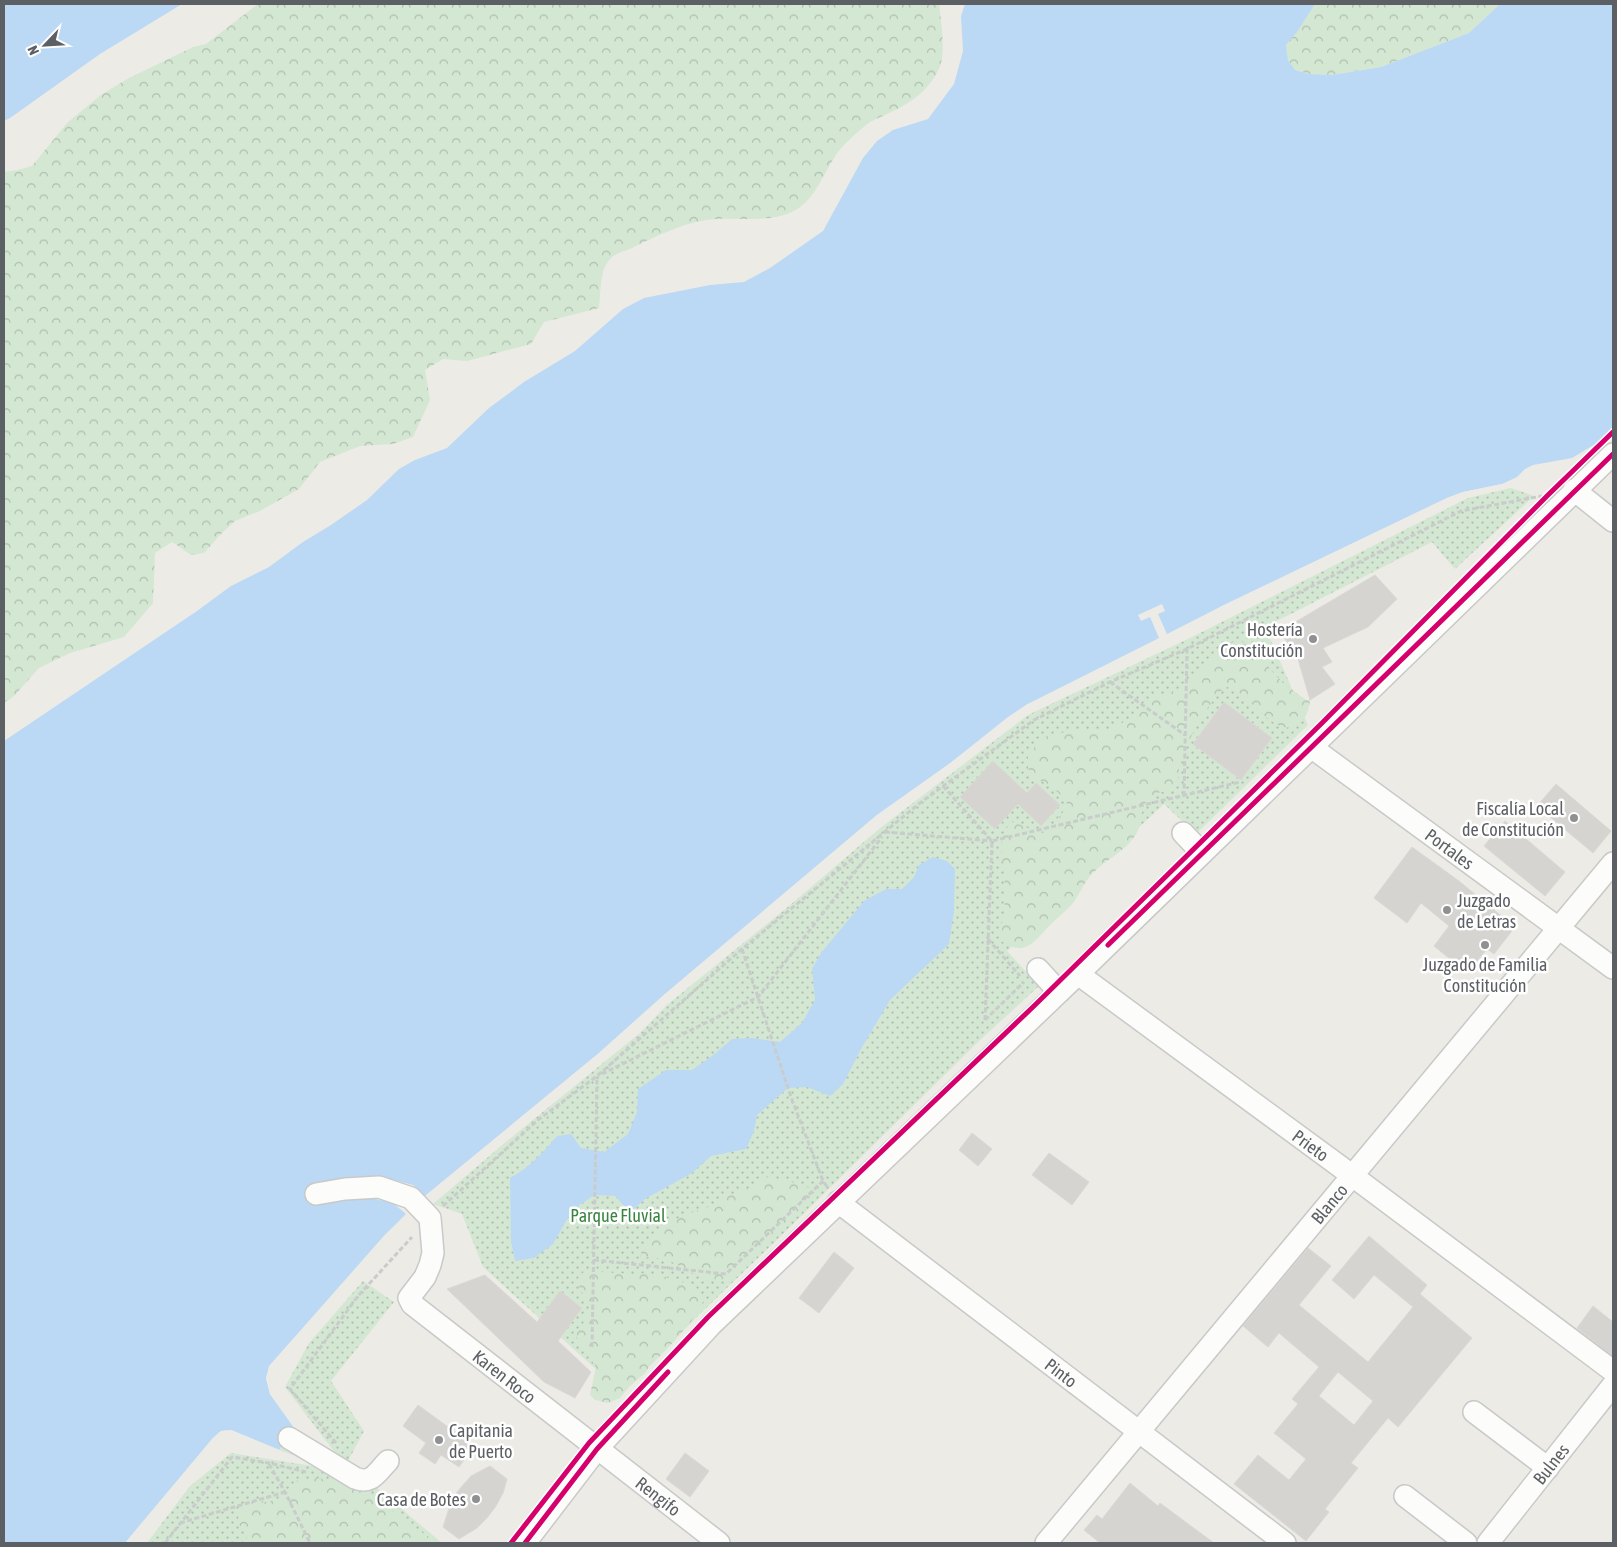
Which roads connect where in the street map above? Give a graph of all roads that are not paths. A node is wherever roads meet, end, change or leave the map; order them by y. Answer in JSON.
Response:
{"nodes":[{"id":1,"x":1613,"y":454,"type":"edge"},
{"id":2,"x":1574,"y":490,"type":"junction"},
{"id":3,"x":1613,"y":521,"type":"edge"},
{"id":4,"x":1311,"y":747,"type":"junction"},
{"id":5,"x":1183,"y":833,"type":"dead end"},
{"id":6,"x":1202,"y":853,"type":"junction"},
{"id":7,"x":1613,"y":862,"type":"edge"},
{"id":8,"x":1559,"y":929,"type":"junction"},
{"id":9,"x":1613,"y":968,"type":"edge"},
{"id":10,"x":1038,"y":969,"type":"dead end"},
{"id":11,"x":1078,"y":974,"type":"junction"},
{"id":12,"x":1059,"y":992,"type":"junction"},
{"id":13,"x":1353,"y":1176,"type":"junction"},
{"id":14,"x":316,"y":1194,"type":"dead end"},
{"id":15,"x":838,"y":1202,"type":"junction"},
{"id":16,"x":1613,"y":1371,"type":"edge"},
{"id":17,"x":1613,"y":1385,"type":"edge"},
{"id":18,"x":1474,"y":1412,"type":"dead end"},
{"id":19,"x":1139,"y":1432,"type":"junction"},
{"id":20,"x":289,"y":1438,"type":"dead end"},
{"id":21,"x":597,"y":1450,"type":"junction"},
{"id":22,"x":388,"y":1461,"type":"dead end"},
{"id":23,"x":1548,"y":1468,"type":"junction"},
{"id":24,"x":1405,"y":1496,"type":"dead end"},
{"id":25,"x":525,"y":1543,"type":"edge"},
{"id":26,"x":719,"y":1543,"type":"edge"},
{"id":27,"x":1046,"y":1543,"type":"edge"},
{"id":28,"x":1285,"y":1543,"type":"edge"},
{"id":29,"x":1466,"y":1543,"type":"edge"},
{"id":30,"x":1488,"y":1543,"type":"edge"}],
"edges":[{"from":1,"to":2,"type":"street"},
{"from":2,"to":3,"type":"street"},
{"from":2,"to":4,"type":"street"},
{"from":4,"to":6,"type":"street"},
{"from":4,"to":8,"type":"street","name":"Portales"},
{"from":5,"to":6,"type":"street"},
{"from":6,"to":11,"type":"street"},
{"from":7,"to":8,"type":"street","name":"Blanco"},
{"from":8,"to":9,"type":"street","name":"Portales"},
{"from":8,"to":13,"type":"street","name":"Blanco"},
{"from":10,"to":12,"type":"street"},
{"from":11,"to":12,"type":"street"},
{"from":11,"to":13,"type":"street","name":"Prieto"},
{"from":12,"to":15,"type":"street"},
{"from":13,"to":16,"type":"street","name":"Prieto"},
{"from":13,"to":19,"type":"street","name":"Blanco"},
{"from":14,"to":21,"type":"street","name":"Karen Roco"},
{"from":15,"to":19,"type":"street","name":"Pinto"},
{"from":15,"to":21,"type":"street"},
{"from":17,"to":23,"type":"street","name":"Bulnes"},
{"from":18,"to":23,"type":"street"},
{"from":19,"to":27,"type":"street","name":"Blanco"},
{"from":19,"to":28,"type":"street","name":"Pinto"},
{"from":20,"to":22,"type":"street"},
{"from":21,"to":25,"type":"street"},
{"from":21,"to":26,"type":"street","name":"Rengifo"},
{"from":23,"to":30,"type":"street","name":"Bulnes"},
{"from":24,"to":29,"type":"street"}]}
